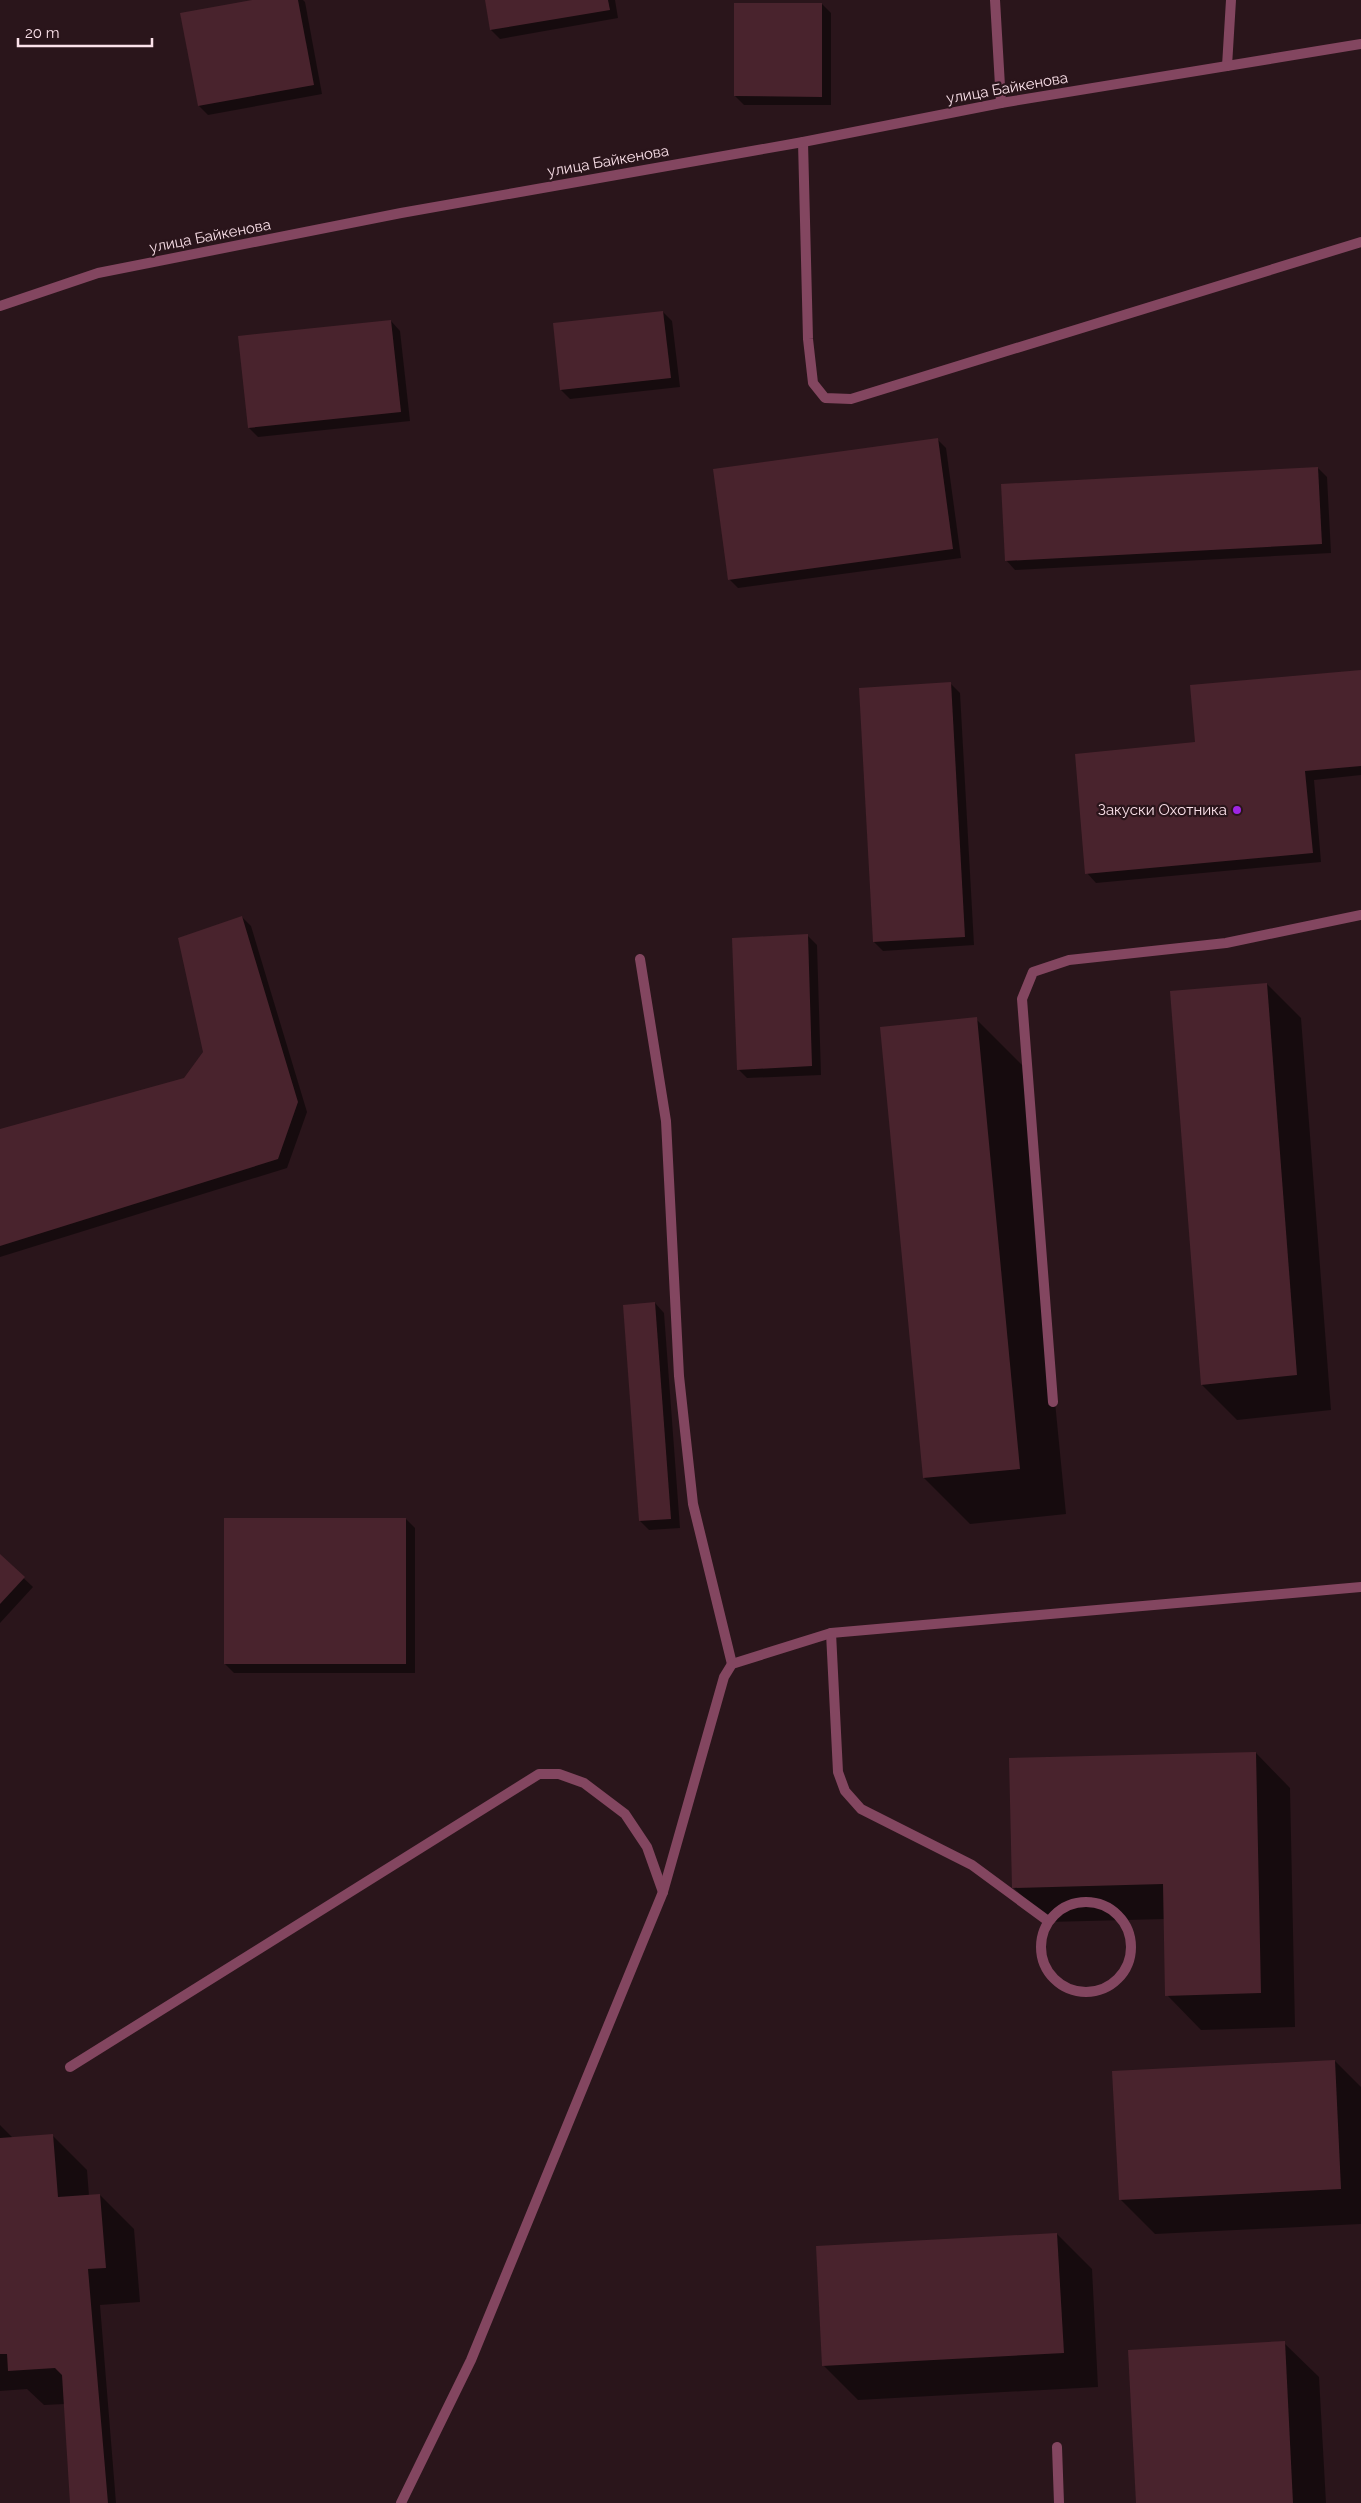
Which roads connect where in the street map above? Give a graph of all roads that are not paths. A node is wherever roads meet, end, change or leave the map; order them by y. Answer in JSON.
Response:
{"nodes":[{"id":1,"x":995,"y":0,"type":"edge"},
{"id":2,"x":1231,"y":0,"type":"edge"},
{"id":3,"x":1361,"y":44,"type":"edge"},
{"id":4,"x":1227,"y":66,"type":"junction"},
{"id":5,"x":1001,"y":103,"type":"junction"},
{"id":6,"x":803,"y":142,"type":"junction"},
{"id":7,"x":1361,"y":242,"type":"edge"},
{"id":8,"x":0,"y":306,"type":"edge"},
{"id":9,"x":1361,"y":915,"type":"edge"},
{"id":10,"x":640,"y":959,"type":"dead end"},
{"id":11,"x":1053,"y":1402,"type":"dead end"},
{"id":12,"x":1361,"y":1587,"type":"edge"},
{"id":13,"x":831,"y":1633,"type":"junction"},
{"id":14,"x":732,"y":1664,"type":"junction"},
{"id":15,"x":663,"y":1892,"type":"junction"},
{"id":16,"x":1048,"y":1921,"type":"junction"},
{"id":17,"x":70,"y":2067,"type":"dead end"},
{"id":18,"x":1057,"y":2447,"type":"dead end"},
{"id":19,"x":401,"y":2503,"type":"edge"},
{"id":20,"x":1059,"y":2503,"type":"edge"}],
"edges":[{"from":1,"to":5,"type":"street"},
{"from":2,"to":4,"type":"street"},
{"from":3,"to":4,"type":"street","name":"улица Байкенова"},
{"from":4,"to":5,"type":"street","name":"улица Байкенова"},
{"from":5,"to":6,"type":"street","name":"улица Байкенова"},
{"from":6,"to":7,"type":"street"},
{"from":6,"to":8,"type":"street","name":"улица Байкенова"},
{"from":9,"to":11,"type":"street"},
{"from":10,"to":14,"type":"street"},
{"from":12,"to":13,"type":"street"},
{"from":13,"to":14,"type":"street"},
{"from":13,"to":16,"type":"street"},
{"from":14,"to":15,"type":"street"},
{"from":15,"to":17,"type":"street"},
{"from":15,"to":19,"type":"street"},
{"from":16,"to":16,"type":"street"},
{"from":18,"to":20,"type":"street"}]}
